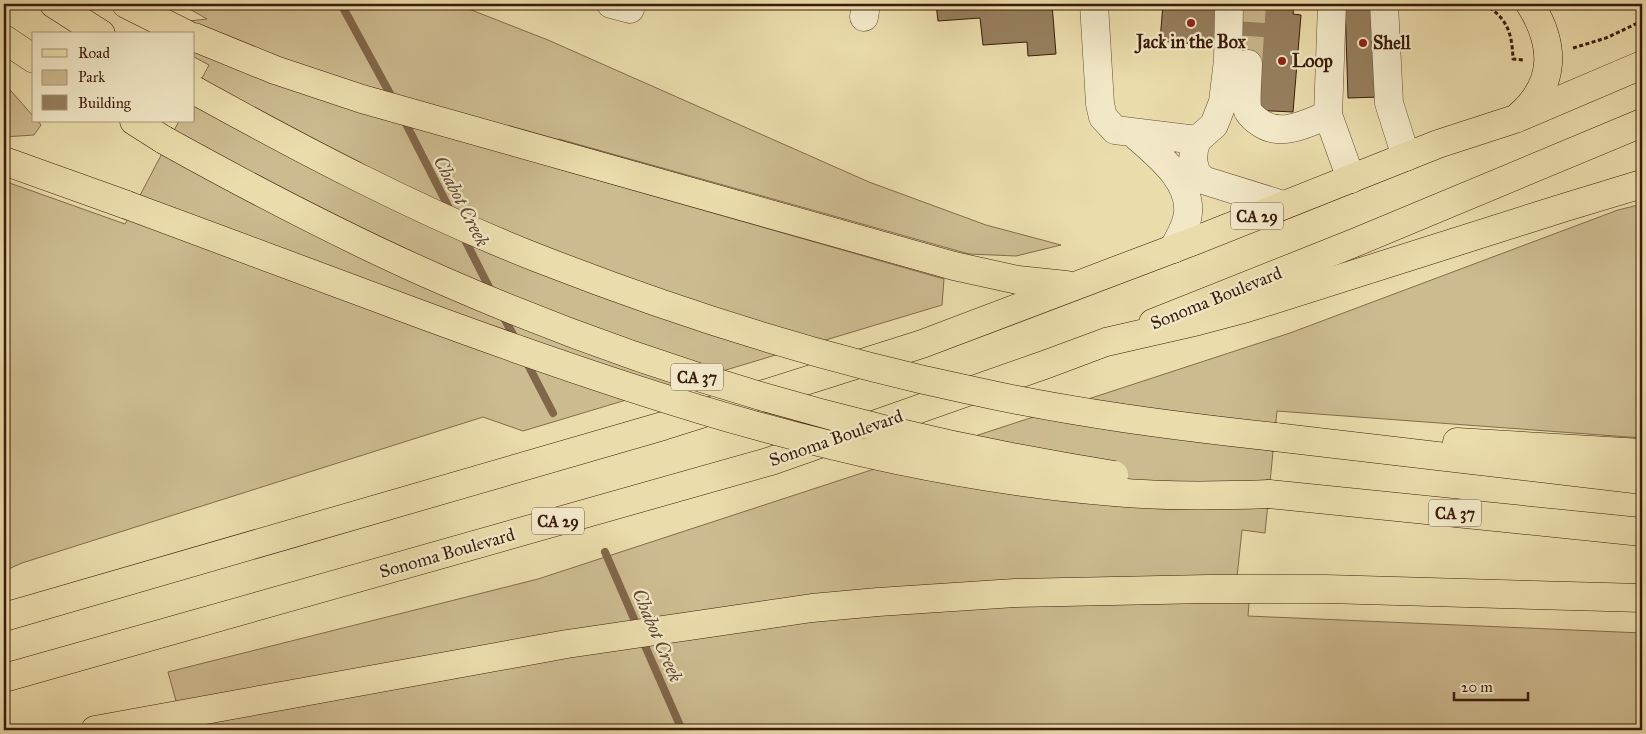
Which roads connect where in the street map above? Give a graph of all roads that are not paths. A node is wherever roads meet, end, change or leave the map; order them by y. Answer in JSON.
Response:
{"nodes":[{"id":1,"x":54,"y":4,"type":"edge"},
{"id":2,"x":126,"y":4,"type":"edge"},
{"id":3,"x":611,"y":4,"type":"edge"},
{"id":4,"x":632,"y":4,"type":"edge"},
{"id":5,"x":1094,"y":4,"type":"edge"},
{"id":6,"x":1229,"y":4,"type":"edge"},
{"id":7,"x":1332,"y":4,"type":"edge"},
{"id":8,"x":1384,"y":4,"type":"edge"},
{"id":9,"x":1530,"y":4,"type":"edge"},
{"id":10,"x":98,"y":32,"type":"edge"},
{"id":11,"x":183,"y":32,"type":"edge"},
{"id":12,"x":195,"y":37,"type":"edge"},
{"id":13,"x":4,"y":39,"type":"edge"},
{"id":14,"x":32,"y":58,"type":"edge"},
{"id":15,"x":1248,"y":64,"type":"tunnel mouth"},
{"id":16,"x":1642,"y":65,"type":"edge"},
{"id":17,"x":195,"y":91,"type":"edge"},
{"id":18,"x":1328,"y":115,"type":"junction"},
{"id":19,"x":1515,"y":119,"type":"junction"},
{"id":20,"x":136,"y":122,"type":"edge"},
{"id":21,"x":1642,"y":123,"type":"edge"},
{"id":22,"x":1133,"y":133,"type":"junction"},
{"id":23,"x":1197,"y":140,"type":"junction"},
{"id":24,"x":1406,"y":157,"type":"junction"},
{"id":25,"x":4,"y":161,"type":"edge"},
{"id":26,"x":1351,"y":179,"type":"junction"},
{"id":27,"x":1642,"y":184,"type":"edge"},
{"id":28,"x":1284,"y":205,"type":"junction"},
{"id":29,"x":1173,"y":249,"type":"junction"},
{"id":30,"x":1075,"y":285,"type":"junction"},
{"id":31,"x":1106,"y":342,"type":"junction"},
{"id":32,"x":1275,"y":437,"type":"junction"},
{"id":33,"x":1642,"y":453,"type":"edge"},
{"id":34,"x":1642,"y":480,"type":"edge"},
{"id":35,"x":1269,"y":494,"type":"junction"},
{"id":36,"x":1642,"y":532,"type":"edge"},
{"id":37,"x":1642,"y":598,"type":"edge"},
{"id":38,"x":4,"y":617,"type":"edge"},
{"id":39,"x":4,"y":678,"type":"edge"},
{"id":40,"x":95,"y":730,"type":"edge"}],
"edges":[{"from":1,"to":10,"type":"main road"},
{"from":2,"to":11,"type":"main road"},
{"from":3,"to":4,"type":"lane"},
{"from":5,"to":22,"type":"lane"},
{"from":6,"to":23,"type":"lane"},
{"from":7,"to":18,"type":"lane"},
{"from":8,"to":24,"type":"lane"},
{"from":9,"to":19,"type":"main road"},
{"from":12,"to":30,"type":"main road"},
{"from":13,"to":14,"type":"main road"},
{"from":15,"to":18,"type":"lane"},
{"from":16,"to":19,"type":"main road","number":"CA 29"},
{"from":17,"to":32,"type":"main road","bridge":true},
{"from":18,"to":26,"type":"lane"},
{"from":19,"to":24,"type":"main road","number":"CA 29"},
{"from":20,"to":35,"type":"main road","number":"CA 37","bridge":true},
{"from":21,"to":31,"type":"main road","name":"Sonoma Boulevard","number":"CA 29"},
{"from":22,"to":23,"type":"lane"},
{"from":22,"to":29,"type":"lane"},
{"from":23,"to":28,"type":"lane"},
{"from":24,"to":26,"type":"main road","number":"CA 29"},
{"from":25,"to":35,"type":"main road","bridge":true},
{"from":26,"to":28,"type":"main road","number":"CA 29"},
{"from":27,"to":31,"type":"main road"},
{"from":28,"to":29,"type":"main road","number":"CA 29"},
{"from":29,"to":30,"type":"main road","number":"CA 29"},
{"from":30,"to":38,"type":"main road","number":"CA 29"},
{"from":31,"to":39,"type":"main road","name":"Sonoma Boulevard","number":"CA 29"},
{"from":32,"to":33,"type":"main road"},
{"from":32,"to":34,"type":"main road"},
{"from":35,"to":36,"type":"main road","number":"CA 37"},
{"from":37,"to":40,"type":"main road"}]}
